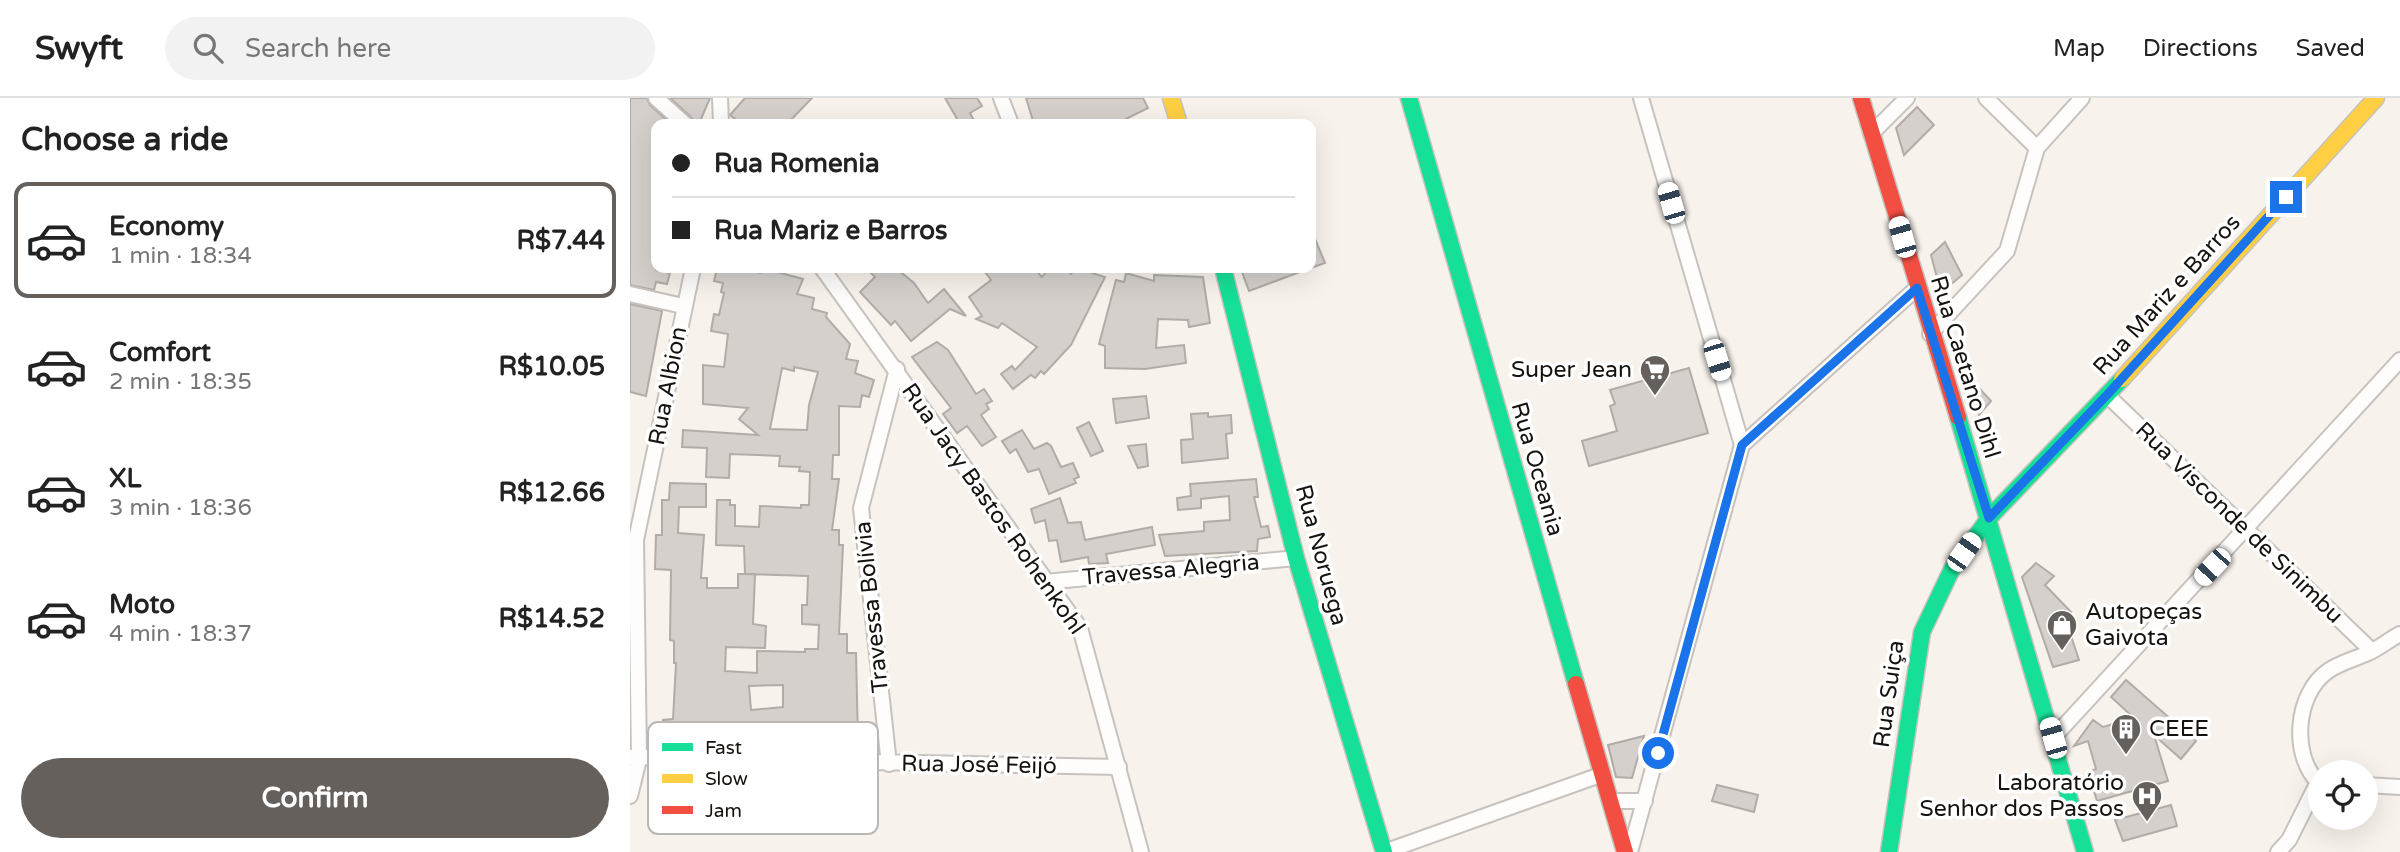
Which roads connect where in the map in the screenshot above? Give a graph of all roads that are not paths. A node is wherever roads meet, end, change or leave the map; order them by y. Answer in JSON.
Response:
{"nodes":[{"id":1,"x":656,"y":98,"type":"edge"},
{"id":2,"x":720,"y":98,"type":"edge"},
{"id":3,"x":1001,"y":98,"type":"edge"},
{"id":4,"x":1171,"y":98,"type":"edge"},
{"id":5,"x":1409,"y":98,"type":"edge"},
{"id":6,"x":1641,"y":98,"type":"edge"},
{"id":7,"x":1861,"y":98,"type":"edge"},
{"id":8,"x":1908,"y":98,"type":"edge"},
{"id":9,"x":1986,"y":98,"type":"edge"},
{"id":10,"x":2082,"y":98,"type":"edge"},
{"id":11,"x":2376,"y":98,"type":"edge"},
{"id":12,"x":679,"y":119,"type":"edge"},
{"id":13,"x":722,"y":119,"type":"edge"},
{"id":14,"x":1009,"y":119,"type":"edge"},
{"id":15,"x":1177,"y":119,"type":"edge"},
{"id":16,"x":1871,"y":134,"type":"junction"},
{"id":17,"x":2037,"y":148,"type":"junction"},
{"id":18,"x":692,"y":273,"type":"edge"},
{"id":19,"x":826,"y":273,"type":"edge"},
{"id":20,"x":1224,"y":273,"type":"edge"},
{"id":21,"x":1917,"y":288,"type":"junction"},
{"id":22,"x":630,"y":294,"type":"edge"},
{"id":23,"x":683,"y":306,"type":"junction"},
{"id":24,"x":1930,"y":334,"type":"junction"},
{"id":25,"x":2400,"y":360,"type":"edge"},
{"id":26,"x":897,"y":369,"type":"junction"},
{"id":27,"x":2107,"y":395,"type":"junction"},
{"id":28,"x":1742,"y":445,"type":"junction"},
{"id":29,"x":1989,"y":518,"type":"junction"},
{"id":30,"x":2247,"y":529,"type":"junction"},
{"id":31,"x":633,"y":540,"type":"edge"},
{"id":32,"x":1296,"y":558,"type":"junction"},
{"id":33,"x":1045,"y":582,"type":"junction"},
{"id":34,"x":2400,"y":634,"type":"edge"},
{"id":35,"x":2372,"y":652,"type":"junction"},
{"id":36,"x":2053,"y":738,"type":"junction"},
{"id":37,"x":635,"y":758,"type":"edge"},
{"id":38,"x":878,"y":764,"type":"edge"},
{"id":39,"x":889,"y":764,"type":"junction"},
{"id":40,"x":1119,"y":767,"type":"junction"},
{"id":41,"x":2308,"y":772,"type":"edge"},
{"id":42,"x":1603,"y":774,"type":"junction"},
{"id":43,"x":2378,"y":785,"type":"edge"},
{"id":44,"x":2400,"y":786,"type":"edge"},
{"id":45,"x":630,"y":796,"type":"edge"},
{"id":46,"x":1610,"y":801,"type":"junction"},
{"id":47,"x":1644,"y":801,"type":"junction"},
{"id":48,"x":2308,"y":803,"type":"edge"},
{"id":49,"x":1141,"y":852,"type":"edge"},
{"id":50,"x":1384,"y":852,"type":"edge"},
{"id":51,"x":1628,"y":852,"type":"edge"},
{"id":52,"x":1889,"y":852,"type":"edge"},
{"id":53,"x":2085,"y":852,"type":"edge"},
{"id":54,"x":2278,"y":852,"type":"edge"}],
"edges":[{"from":1,"to":12,"type":"street"},
{"from":2,"to":13,"type":"street"},
{"from":3,"to":14,"type":"street"},
{"from":4,"to":15,"type":"street"},
{"from":5,"to":42,"type":"street","name":"Rua Oceania"},
{"from":6,"to":28,"type":"street"},
{"from":7,"to":16,"type":"street","name":"Rua Caetano Dihl"},
{"from":8,"to":16,"type":"street"},
{"from":9,"to":17,"type":"street"},
{"from":10,"to":17,"type":"street"},
{"from":11,"to":27,"type":"street","name":"Rua Mariz e Barros"},
{"from":16,"to":21,"type":"street","name":"Rua Caetano Dihl"},
{"from":17,"to":24,"type":"street"},
{"from":18,"to":23,"type":"street","name":"Rua Albion"},
{"from":19,"to":26,"type":"street","name":"Rua Jacy Bastos Rohenkohl"},
{"from":20,"to":32,"type":"street","name":"Rua Noruega"},
{"from":21,"to":24,"type":"street","name":"Rua Caetano Dihl"},
{"from":21,"to":28,"type":"street"},
{"from":22,"to":23,"type":"street"},
{"from":23,"to":31,"type":"street","name":"Rua Albion"},
{"from":24,"to":29,"type":"street","name":"Rua Caetano Dihl"},
{"from":25,"to":30,"type":"street"},
{"from":26,"to":33,"type":"street","name":"Rua Jacy Bastos Rohenkohl"},
{"from":26,"to":39,"type":"street","name":"Travessa Bolívia"},
{"from":27,"to":29,"type":"street","name":"Rua Mariz e Barros"},
{"from":27,"to":30,"type":"street","name":"Rua Visconde de Sinimbu"},
{"from":28,"to":47,"type":"street"},
{"from":29,"to":36,"type":"street","name":"Rua Caetano Dihl"},
{"from":29,"to":52,"type":"street","name":"Rua Suiça"},
{"from":30,"to":35,"type":"street","name":"Rua Visconde de Sinimbu"},
{"from":30,"to":36,"type":"street"},
{"from":31,"to":37,"type":"street","name":"Rua Albion"},
{"from":32,"to":33,"type":"street","name":"Travessa Alegria"},
{"from":32,"to":50,"type":"street","name":"Rua Noruega"},
{"from":33,"to":40,"type":"street","name":"Rua Jacy Bastos Rohenkohl"},
{"from":34,"to":35,"type":"street"},
{"from":35,"to":41,"type":"street"},
{"from":36,"to":53,"type":"street","name":"Rua Caetano Dihl"},
{"from":37,"to":45,"type":"street","name":"Rua Albion"},
{"from":38,"to":39,"type":"street","name":"Rua José Feijó"},
{"from":39,"to":40,"type":"street","name":"Rua José Feijó"},
{"from":40,"to":49,"type":"street","name":"Rua Jacy Bastos Rohenkohl"},
{"from":42,"to":46,"type":"street","name":"Rua Oceania"},
{"from":42,"to":50,"type":"street"},
{"from":43,"to":44,"type":"street"},
{"from":46,"to":47,"type":"street"},
{"from":46,"to":51,"type":"street","name":"Rua Oceania"},
{"from":47,"to":51,"type":"street"},
{"from":48,"to":54,"type":"street"}]}
